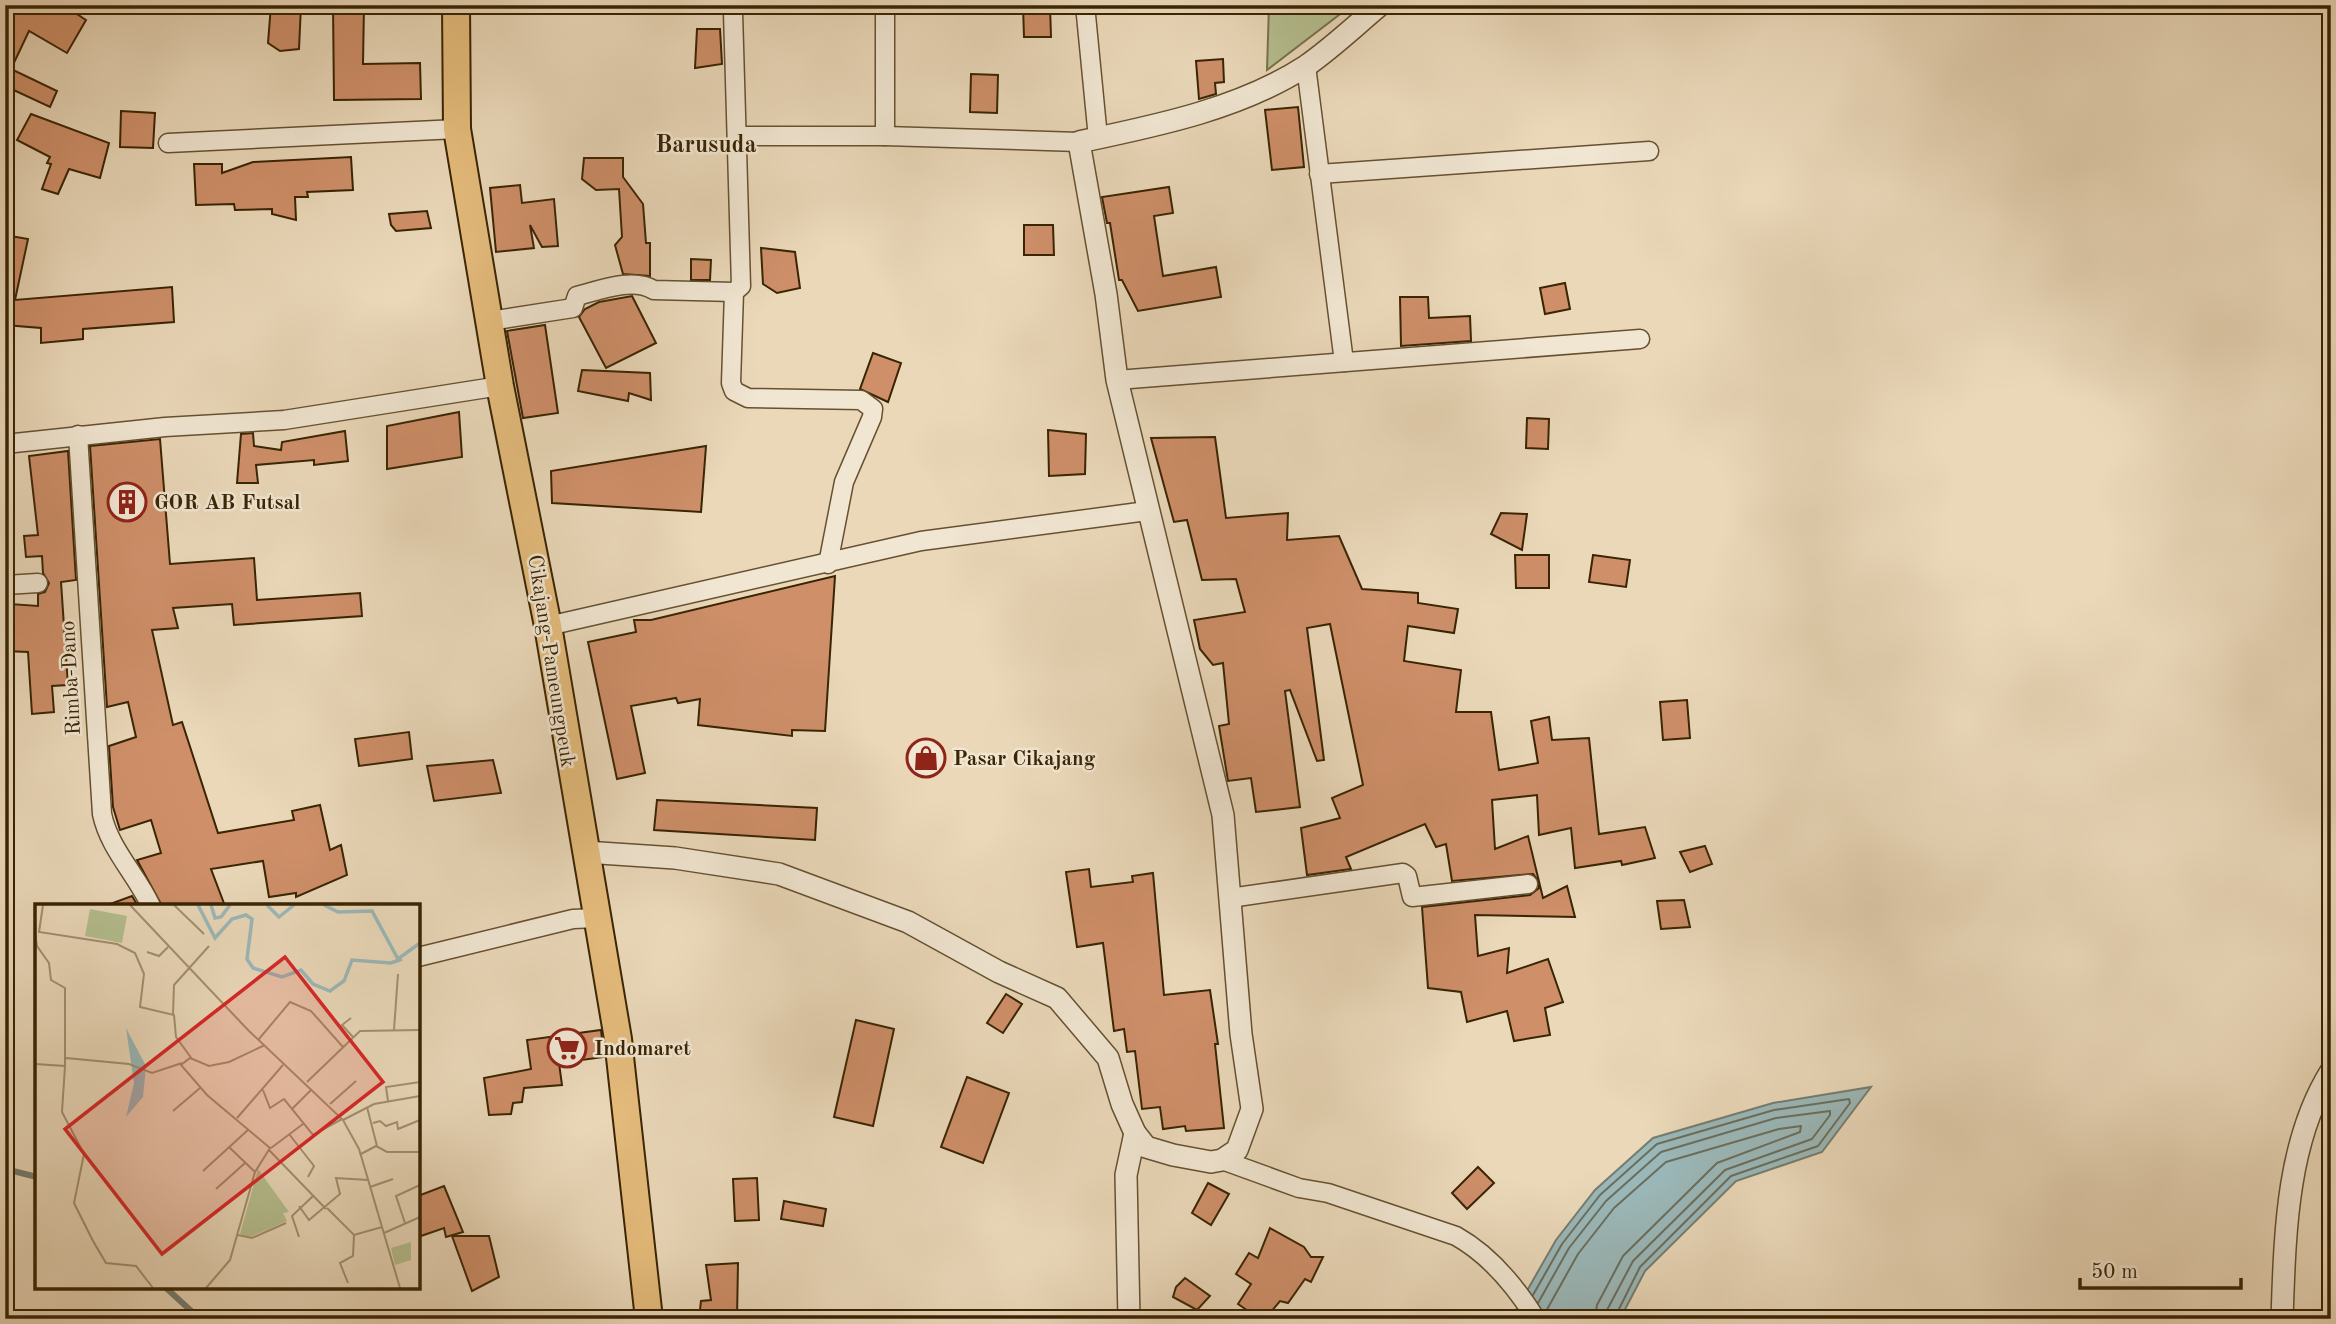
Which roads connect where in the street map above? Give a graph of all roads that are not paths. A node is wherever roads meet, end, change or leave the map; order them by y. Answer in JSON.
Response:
{"nodes":[{"id":1,"x":456,"y":5,"type":"edge"},
{"id":2,"x":729,"y":5,"type":"edge"},
{"id":3,"x":885,"y":5,"type":"edge"},
{"id":4,"x":1085,"y":5,"type":"edge"},
{"id":5,"x":1380,"y":5,"type":"edge"},
{"id":6,"x":1306,"y":66,"type":"junction"},
{"id":7,"x":457,"y":129,"type":"junction"},
{"id":8,"x":737,"y":136,"type":"junction"},
{"id":9,"x":885,"y":136,"type":"junction"},
{"id":10,"x":1089,"y":140,"type":"junction"},
{"id":11,"x":167,"y":143,"type":"dead end"},
{"id":12,"x":1649,"y":151,"type":"dead end"},
{"id":13,"x":1319,"y":174,"type":"junction"},
{"id":14,"x":734,"y":292,"type":"junction"},
{"id":15,"x":489,"y":321,"type":"junction"},
{"id":16,"x":1640,"y":339,"type":"dead end"},
{"id":17,"x":1344,"y":362,"type":"junction"},
{"id":18,"x":1117,"y":380,"type":"junction"},
{"id":19,"x":500,"y":386,"type":"junction"},
{"id":20,"x":78,"y":435,"type":"junction"},
{"id":21,"x":5,"y":444,"type":"edge"},
{"id":22,"x":1147,"y":511,"type":"junction"},
{"id":23,"x":828,"y":564,"type":"junction"},
{"id":24,"x":38,"y":583,"type":"dead end"},
{"id":25,"x":5,"y":585,"type":"edge"},
{"id":26,"x":548,"y":626,"type":"junction"},
{"id":27,"x":585,"y":852,"type":"junction"},
{"id":28,"x":1528,"y":884,"type":"dead end"},
{"id":29,"x":1230,"y":898,"type":"junction"},
{"id":30,"x":150,"y":904,"type":"edge"},
{"id":31,"x":597,"y":918,"type":"junction"},
{"id":32,"x":420,"y":957,"type":"edge"},
{"id":33,"x":2331,"y":1071,"type":"edge"},
{"id":34,"x":1135,"y":1133,"type":"junction"},
{"id":35,"x":1222,"y":1160,"type":"junction"},
{"id":36,"x":649,"y":1319,"type":"edge"},
{"id":37,"x":1129,"y":1319,"type":"edge"},
{"id":38,"x":1536,"y":1319,"type":"edge"},
{"id":39,"x":2282,"y":1319,"type":"edge"}],
"edges":[{"from":1,"to":7,"type":"main road","name":"Cikajang-Pameungpeuk"},
{"from":2,"to":8,"type":"street"},
{"from":3,"to":9,"type":"street"},
{"from":4,"to":10,"type":"street"},
{"from":5,"to":6,"type":"street"},
{"from":6,"to":10,"type":"street"},
{"from":6,"to":13,"type":"street"},
{"from":7,"to":11,"type":"street"},
{"from":7,"to":15,"type":"main road","name":"Cikajang-Pameungpeuk"},
{"from":8,"to":9,"type":"street"},
{"from":8,"to":14,"type":"street"},
{"from":9,"to":10,"type":"street"},
{"from":10,"to":18,"type":"street"},
{"from":12,"to":13,"type":"street"},
{"from":13,"to":17,"type":"street"},
{"from":14,"to":15,"type":"street"},
{"from":14,"to":23,"type":"street"},
{"from":15,"to":19,"type":"main road","name":"Cikajang-Pameungpeuk"},
{"from":16,"to":17,"type":"street"},
{"from":17,"to":18,"type":"street"},
{"from":18,"to":22,"type":"street"},
{"from":19,"to":20,"type":"street"},
{"from":19,"to":26,"type":"main road","name":"Cikajang-Pameungpeuk"},
{"from":20,"to":21,"type":"street"},
{"from":20,"to":30,"type":"street","name":"Rimba-Dano"},
{"from":22,"to":23,"type":"street"},
{"from":22,"to":29,"type":"street"},
{"from":23,"to":26,"type":"street"},
{"from":24,"to":25,"type":"street"},
{"from":26,"to":27,"type":"main road","name":"Cikajang-Pameungpeuk"},
{"from":27,"to":31,"type":"main road","name":"Cikajang-Pameungpeuk"},
{"from":27,"to":34,"type":"street"},
{"from":28,"to":29,"type":"street"},
{"from":29,"to":35,"type":"street"},
{"from":31,"to":32,"type":"street"},
{"from":31,"to":36,"type":"main road","name":"Cikajang-Pameungpeuk"},
{"from":33,"to":39,"type":"street"},
{"from":34,"to":35,"type":"street"},
{"from":34,"to":37,"type":"street"},
{"from":35,"to":38,"type":"street"}]}
